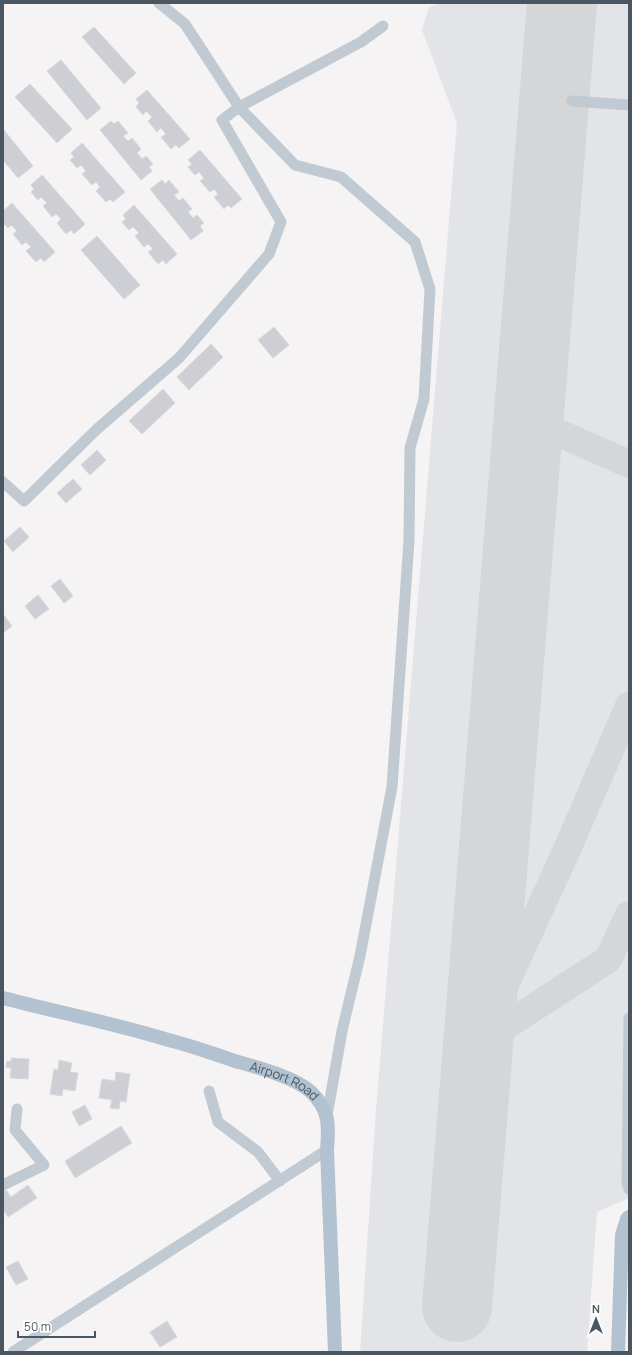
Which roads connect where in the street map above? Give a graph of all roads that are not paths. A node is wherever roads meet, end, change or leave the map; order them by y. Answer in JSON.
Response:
{"nodes":[{"id":1,"x":159,"y":3,"type":"edge"},
{"id":2,"x":383,"y":26,"type":"dead end"},
{"id":3,"x":572,"y":101,"type":"dead end"},
{"id":4,"x":629,"y":105,"type":"edge"},
{"id":5,"x":239,"y":107,"type":"junction"},
{"id":6,"x":3,"y":482,"type":"edge"},
{"id":7,"x":3,"y":998,"type":"edge"},
{"id":8,"x":629,"y":1018,"type":"edge"},
{"id":9,"x":209,"y":1091,"type":"dead end"},
{"id":10,"x":17,"y":1109,"type":"dead end"},
{"id":11,"x":327,"y":1116,"type":"junction"},
{"id":12,"x":327,"y":1150,"type":"junction"},
{"id":13,"x":280,"y":1181,"type":"junction"},
{"id":14,"x":3,"y":1185,"type":"edge"},
{"id":15,"x":629,"y":1189,"type":"edge"},
{"id":16,"x":629,"y":1217,"type":"edge"},
{"id":17,"x":13,"y":1352,"type":"edge"},
{"id":18,"x":336,"y":1352,"type":"edge"},
{"id":19,"x":618,"y":1352,"type":"edge"}],
"edges":[{"from":1,"to":5,"type":"street"},
{"from":2,"to":5,"type":"street"},
{"from":3,"to":4,"type":"street"},
{"from":5,"to":6,"type":"street"},
{"from":5,"to":11,"type":"street"},
{"from":7,"to":11,"type":"main road","name":"Airport Road"},
{"from":8,"to":15,"type":"street"},
{"from":9,"to":13,"type":"street"},
{"from":10,"to":14,"type":"street"},
{"from":11,"to":12,"type":"main road","name":"Airport Road"},
{"from":12,"to":13,"type":"street"},
{"from":12,"to":18,"type":"main road","name":"Airport Road"},
{"from":13,"to":17,"type":"street"},
{"from":16,"to":19,"type":"main road"}]}
